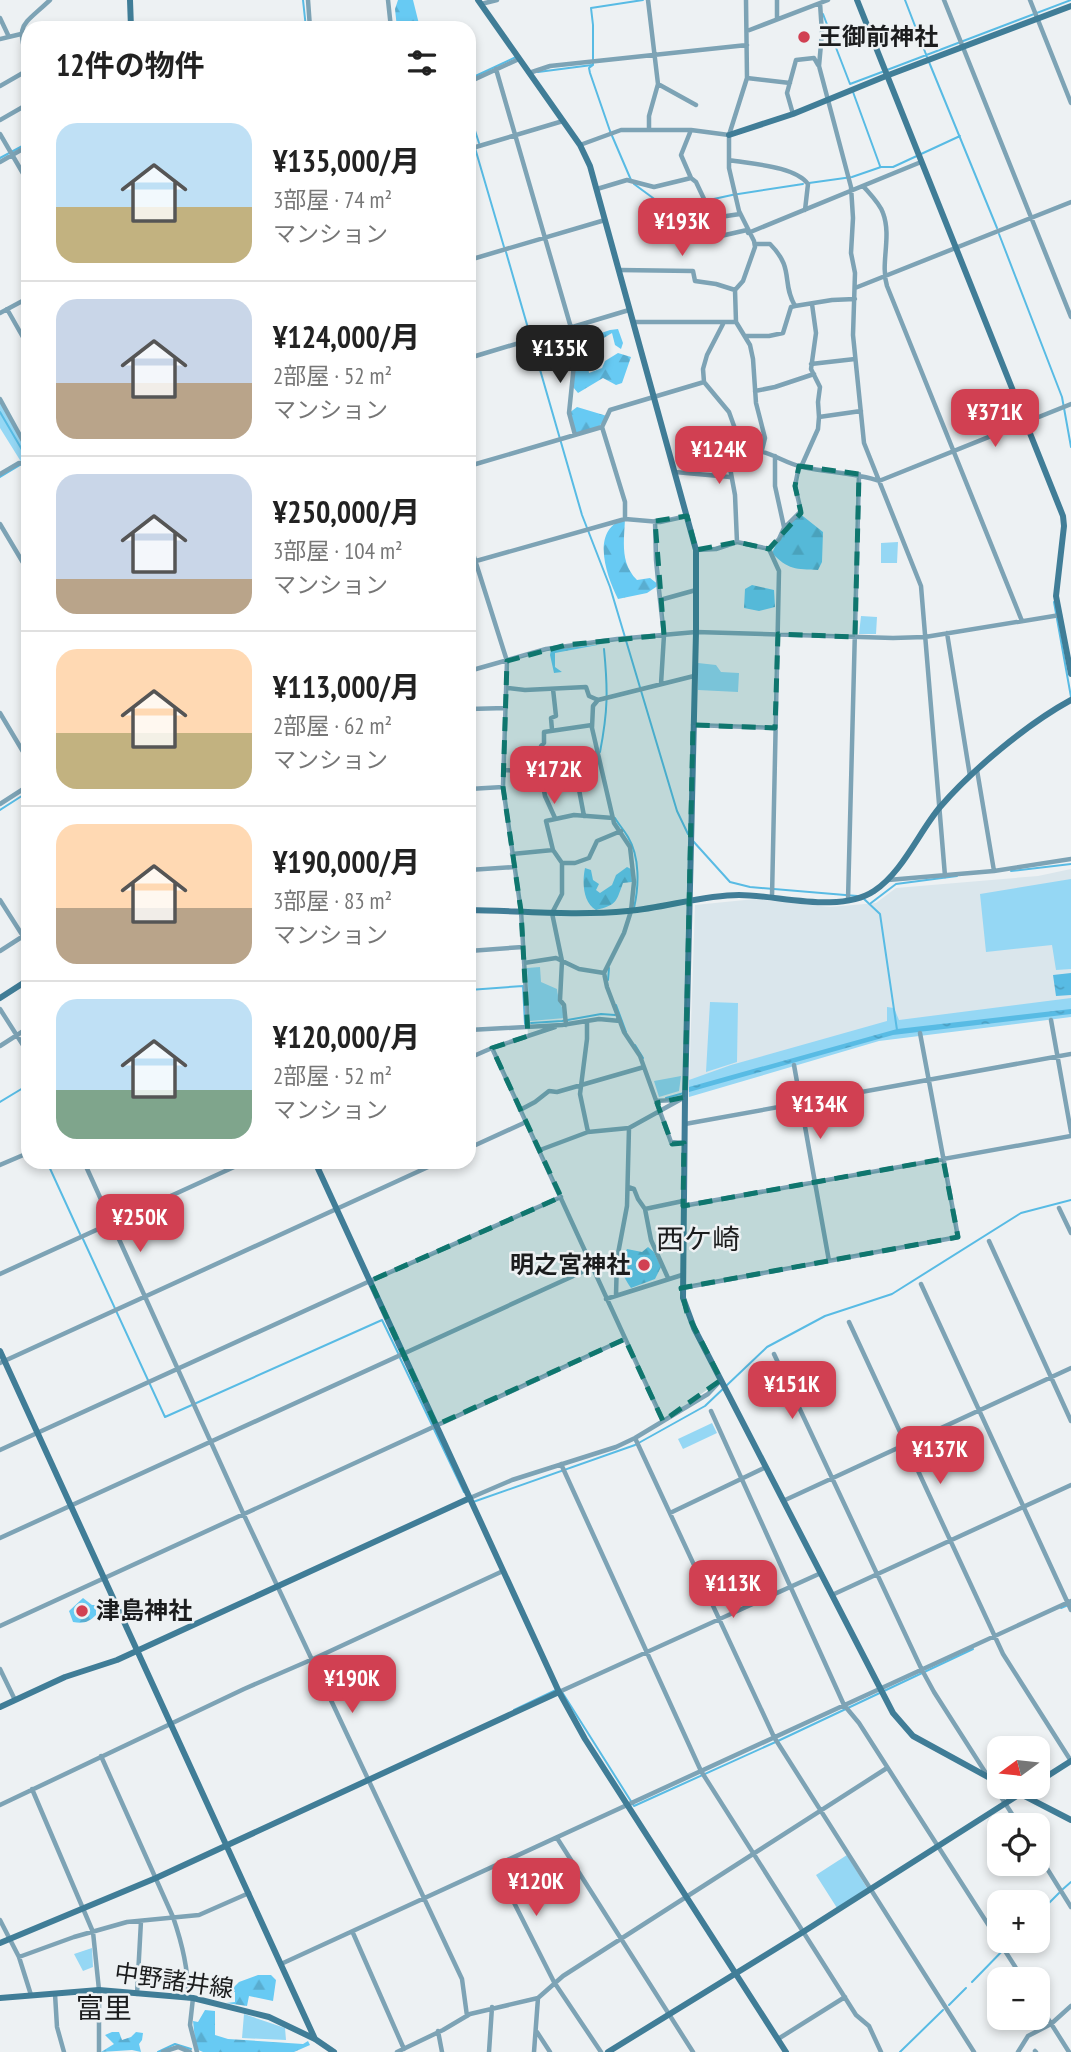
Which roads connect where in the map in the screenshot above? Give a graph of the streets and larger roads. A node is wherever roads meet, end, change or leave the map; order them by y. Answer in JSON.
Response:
{"nodes":[{"id":1,"x":50,"y":0,"type":"edge"},
{"id":2,"x":130,"y":0,"type":"edge"},
{"id":3,"x":309,"y":0,"type":"edge"},
{"id":4,"x":388,"y":0,"type":"edge"},
{"id":5,"x":497,"y":0,"type":"edge"},
{"id":6,"x":648,"y":0,"type":"edge"},
{"id":7,"x":746,"y":0,"type":"edge"},
{"id":8,"x":777,"y":0,"type":"edge"},
{"id":9,"x":828,"y":0,"type":"edge"},
{"id":10,"x":857,"y":0,"type":"edge"},
{"id":11,"x":944,"y":0,"type":"edge"},
{"id":12,"x":1030,"y":0,"type":"edge"},
{"id":13,"x":479,"y":2,"type":"edge"},
{"id":14,"x":811,"y":3,"type":"edge"},
{"id":15,"x":820,"y":4,"type":"junction"},
{"id":16,"x":1071,"y":6,"type":"edge"},
{"id":17,"x":1036,"y":15,"type":"junction"},
{"id":18,"x":0,"y":18,"type":"edge"},
{"id":19,"x":777,"y":19,"type":"junction"},
{"id":20,"x":27,"y":21,"type":"edge"},
{"id":21,"x":131,"y":21,"type":"edge"},
{"id":22,"x":310,"y":21,"type":"edge"},
{"id":23,"x":390,"y":21,"type":"edge"},
{"id":24,"x":747,"y":31,"type":"junction"},
{"id":25,"x":21,"y":34,"type":"edge"},
{"id":26,"x":9,"y":37,"type":"junction"},
{"id":27,"x":0,"y":38,"type":"edge"},
{"id":28,"x":961,"y":43,"type":"junction"},
{"id":29,"x":747,"y":45,"type":"junction"},
{"id":30,"x":654,"y":54,"type":"junction"},
{"id":31,"x":519,"y":59,"type":"junction"},
{"id":32,"x":819,"y":66,"type":"junction"},
{"id":33,"x":496,"y":69,"type":"junction"},
{"id":34,"x":529,"y":73,"type":"junction"},
{"id":35,"x":885,"y":73,"type":"junction"},
{"id":36,"x":21,"y":74,"type":"edge"},
{"id":37,"x":747,"y":78,"type":"junction"},
{"id":38,"x":476,"y":79,"type":"edge"},
{"id":39,"x":790,"y":83,"type":"junction"},
{"id":40,"x":658,"y":84,"type":"junction"},
{"id":41,"x":0,"y":86,"type":"edge"},
{"id":42,"x":828,"y":99,"type":"junction"},
{"id":43,"x":1071,"y":103,"type":"edge"},
{"id":44,"x":696,"y":105,"type":"dead end"},
{"id":45,"x":21,"y":108,"type":"edge"},
{"id":46,"x":793,"y":114,"type":"junction"},
{"id":47,"x":0,"y":120,"type":"edge"},
{"id":48,"x":563,"y":121,"type":"junction"},
{"id":49,"x":649,"y":130,"type":"junction"},
{"id":50,"x":691,"y":130,"type":"junction"},
{"id":51,"x":0,"y":134,"type":"edge"},
{"id":52,"x":514,"y":135,"type":"junction"},
{"id":53,"x":729,"y":135,"type":"junction"},
{"id":54,"x":580,"y":145,"type":"junction"},
{"id":55,"x":476,"y":147,"type":"edge"},
{"id":56,"x":21,"y":150,"type":"edge"},
{"id":57,"x":12,"y":155,"type":"junction"},
{"id":58,"x":729,"y":160,"type":"junction"},
{"id":59,"x":0,"y":162,"type":"edge"},
{"id":60,"x":921,"y":162,"type":"junction"},
{"id":61,"x":21,"y":170,"type":"edge"},
{"id":62,"x":691,"y":178,"type":"junction"},
{"id":63,"x":863,"y":186,"type":"junction"},
{"id":64,"x":597,"y":189,"type":"junction"},
{"id":65,"x":850,"y":191,"type":"junction"},
{"id":66,"x":1071,"y":202,"type":"edge"},
{"id":67,"x":805,"y":210,"type":"junction"},
{"id":68,"x":740,"y":214,"type":"junction"},
{"id":69,"x":1031,"y":218,"type":"junction"},
{"id":70,"x":715,"y":219,"type":"junction"},
{"id":71,"x":605,"y":220,"type":"junction"},
{"id":72,"x":690,"y":225,"type":"dead end"},
{"id":73,"x":748,"y":232,"type":"junction"},
{"id":74,"x":544,"y":237,"type":"junction"},
{"id":75,"x":699,"y":241,"type":"dead end"},
{"id":76,"x":755,"y":244,"type":"junction"},
{"id":77,"x":955,"y":248,"type":"junction"},
{"id":78,"x":476,"y":258,"type":"edge"},
{"id":79,"x":618,"y":270,"type":"junction"},
{"id":80,"x":885,"y":277,"type":"junction"},
{"id":81,"x":855,"y":288,"type":"junction"},
{"id":82,"x":735,"y":290,"type":"junction"},
{"id":83,"x":855,"y":299,"type":"junction"},
{"id":84,"x":21,"y":302,"type":"edge"},
{"id":85,"x":812,"y":304,"type":"junction"},
{"id":86,"x":795,"y":306,"type":"junction"},
{"id":87,"x":7,"y":309,"type":"junction"},
{"id":88,"x":629,"y":310,"type":"junction"},
{"id":89,"x":0,"y":313,"type":"edge"},
{"id":90,"x":1071,"y":317,"type":"edge"},
{"id":91,"x":633,"y":322,"type":"junction"},
{"id":92,"x":736,"y":322,"type":"junction"},
{"id":93,"x":723,"y":324,"type":"junction"},
{"id":94,"x":571,"y":328,"type":"junction"},
{"id":95,"x":21,"y":334,"type":"edge"},
{"id":96,"x":745,"y":336,"type":"junction"},
{"id":97,"x":476,"y":356,"type":"edge"},
{"id":98,"x":855,"y":359,"type":"junction"},
{"id":99,"x":811,"y":364,"type":"junction"},
{"id":100,"x":814,"y":374,"type":"junction"},
{"id":101,"x":704,"y":382,"type":"junction"},
{"id":102,"x":755,"y":391,"type":"junction"},
{"id":103,"x":654,"y":397,"type":"junction"},
{"id":104,"x":0,"y":399,"type":"edge"},
{"id":105,"x":1071,"y":404,"type":"edge"},
{"id":106,"x":861,"y":411,"type":"junction"},
{"id":107,"x":819,"y":417,"type":"junction"},
{"id":108,"x":1025,"y":423,"type":"junction"},
{"id":109,"x":602,"y":427,"type":"junction"},
{"id":110,"x":575,"y":435,"type":"junction"},
{"id":111,"x":21,"y":437,"type":"edge"},
{"id":112,"x":762,"y":450,"type":"junction"},
{"id":113,"x":743,"y":451,"type":"junction"},
{"id":114,"x":955,"y":451,"type":"junction"},
{"id":115,"x":775,"y":456,"type":"junction"},
{"id":116,"x":21,"y":463,"type":"edge"},
{"id":117,"x":476,"y":464,"type":"edge"},
{"id":118,"x":800,"y":467,"type":"junction"},
{"id":119,"x":675,"y":471,"type":"junction"},
{"id":120,"x":0,"y":474,"type":"edge"},
{"id":121,"x":859,"y":474,"type":"junction"},
{"id":122,"x":730,"y":477,"type":"junction"},
{"id":123,"x":879,"y":481,"type":"junction"},
{"id":124,"x":1071,"y":514,"type":"edge"},
{"id":125,"x":687,"y":516,"type":"junction"},
{"id":126,"x":1062,"y":516,"type":"junction"},
{"id":127,"x":625,"y":519,"type":"junction"},
{"id":128,"x":655,"y":521,"type":"junction"},
{"id":129,"x":0,"y":524,"type":"edge"},
{"id":130,"x":784,"y":528,"type":"junction"},
{"id":131,"x":737,"y":542,"type":"junction"},
{"id":132,"x":769,"y":549,"type":"junction"},
{"id":133,"x":696,"y":550,"type":"junction"},
{"id":134,"x":21,"y":559,"type":"edge"},
{"id":135,"x":476,"y":561,"type":"edge"},
{"id":136,"x":476,"y":573,"type":"edge"},
{"id":137,"x":697,"y":590,"type":"junction"},
{"id":138,"x":660,"y":600,"type":"junction"},
{"id":139,"x":1060,"y":615,"type":"junction"},
{"id":140,"x":1022,"y":621,"type":"junction"},
{"id":141,"x":696,"y":632,"type":"junction"},
{"id":142,"x":779,"y":634,"type":"junction"},
{"id":143,"x":947,"y":634,"type":"junction"},
{"id":144,"x":664,"y":635,"type":"junction"},
{"id":145,"x":855,"y":637,"type":"junction"},
{"id":146,"x":925,"y":637,"type":"junction"},
{"id":147,"x":507,"y":661,"type":"junction"},
{"id":148,"x":476,"y":669,"type":"edge"},
{"id":149,"x":1071,"y":674,"type":"edge"},
{"id":150,"x":694,"y":676,"type":"junction"},
{"id":151,"x":661,"y":684,"type":"junction"},
{"id":152,"x":507,"y":688,"type":"junction"},
{"id":153,"x":552,"y":689,"type":"junction"},
{"id":154,"x":598,"y":700,"type":"junction"},
{"id":155,"x":1071,"y":700,"type":"edge"},
{"id":156,"x":506,"y":708,"type":"junction"},
{"id":157,"x":476,"y":709,"type":"edge"},
{"id":158,"x":0,"y":713,"type":"edge"},
{"id":159,"x":592,"y":725,"type":"junction"},
{"id":160,"x":693,"y":725,"type":"junction"},
{"id":161,"x":775,"y":728,"type":"junction"},
{"id":162,"x":552,"y":730,"type":"junction"},
{"id":163,"x":21,"y":748,"type":"edge"},
{"id":164,"x":597,"y":753,"type":"junction"},
{"id":165,"x":571,"y":760,"type":"junction"},
{"id":166,"x":548,"y":766,"type":"junction"},
{"id":167,"x":504,"y":770,"type":"junction"},
{"id":168,"x":540,"y":770,"type":"junction"},
{"id":169,"x":977,"y":770,"type":"junction"},
{"id":170,"x":970,"y":776,"type":"junction"},
{"id":171,"x":503,"y":787,"type":"junction"},
{"id":172,"x":476,"y":789,"type":"edge"},
{"id":173,"x":21,"y":790,"type":"edge"},
{"id":174,"x":0,"y":804,"type":"edge"},
{"id":175,"x":940,"y":807,"type":"junction"},
{"id":176,"x":584,"y":816,"type":"junction"},
{"id":177,"x":555,"y":818,"type":"junction"},
{"id":178,"x":613,"y":818,"type":"junction"},
{"id":179,"x":621,"y":831,"type":"junction"},
{"id":180,"x":553,"y":850,"type":"junction"},
{"id":181,"x":512,"y":854,"type":"junction"},
{"id":182,"x":1071,"y":859,"type":"edge"},
{"id":183,"x":562,"y":863,"type":"junction"},
{"id":184,"x":515,"y":867,"type":"junction"},
{"id":185,"x":476,"y":870,"type":"edge"},
{"id":186,"x":995,"y":871,"type":"junction"},
{"id":187,"x":945,"y":876,"type":"junction"},
{"id":188,"x":887,"y":880,"type":"junction"},
{"id":189,"x":772,"y":897,"type":"junction"},
{"id":190,"x":0,"y":900,"type":"edge"},
{"id":191,"x":848,"y":901,"type":"junction"},
{"id":192,"x":690,"y":902,"type":"junction"},
{"id":193,"x":476,"y":910,"type":"edge"},
{"id":194,"x":522,"y":911,"type":"junction"},
{"id":195,"x":631,"y":911,"type":"junction"},
{"id":196,"x":552,"y":913,"type":"junction"},
{"id":197,"x":21,"y":929,"type":"edge"},
{"id":198,"x":21,"y":937,"type":"edge"},
{"id":199,"x":523,"y":947,"type":"junction"},
{"id":200,"x":476,"y":950,"type":"edge"},
{"id":201,"x":0,"y":951,"type":"edge"},
{"id":202,"x":562,"y":961,"type":"junction"},
{"id":203,"x":524,"y":963,"type":"junction"},
{"id":204,"x":604,"y":973,"type":"junction"},
{"id":205,"x":21,"y":984,"type":"edge"},
{"id":206,"x":0,"y":998,"type":"edge"},
{"id":207,"x":0,"y":1009,"type":"edge"},
{"id":208,"x":1052,"y":1020,"type":"dead end"},
{"id":209,"x":587,"y":1021,"type":"junction"},
{"id":210,"x":620,"y":1021,"type":"junction"},
{"id":211,"x":564,"y":1025,"type":"junction"},
{"id":212,"x":528,"y":1027,"type":"junction"},
{"id":213,"x":476,"y":1030,"type":"edge"},
{"id":214,"x":21,"y":1032,"type":"edge"},
{"id":215,"x":920,"y":1033,"type":"dead end"},
{"id":216,"x":17,"y":1035,"type":"junction"},
{"id":217,"x":21,"y":1042,"type":"edge"},
{"id":218,"x":0,"y":1046,"type":"edge"},
{"id":219,"x":492,"y":1048,"type":"junction"},
{"id":220,"x":1071,"y":1054,"type":"edge"},
{"id":221,"x":476,"y":1055,"type":"edge"},
{"id":222,"x":1058,"y":1056,"type":"junction"},
{"id":223,"x":794,"y":1065,"type":"dead end"},
{"id":224,"x":644,"y":1067,"type":"junction"},
{"id":225,"x":929,"y":1080,"type":"junction"},
{"id":226,"x":581,"y":1084,"type":"junction"},
{"id":227,"x":683,"y":1097,"type":"junction"},
{"id":228,"x":656,"y":1101,"type":"junction"},
{"id":229,"x":801,"y":1103,"type":"junction"},
{"id":230,"x":659,"y":1109,"type":"junction"},
{"id":231,"x":520,"y":1110,"type":"junction"},
{"id":232,"x":526,"y":1122,"type":"junction"},
{"id":233,"x":684,"y":1124,"type":"junction"},
{"id":234,"x":629,"y":1128,"type":"junction"},
{"id":235,"x":588,"y":1132,"type":"junction"},
{"id":236,"x":1071,"y":1134,"type":"edge"},
{"id":237,"x":684,"y":1143,"type":"junction"},
{"id":238,"x":476,"y":1145,"type":"edge"},
{"id":239,"x":540,"y":1150,"type":"junction"},
{"id":240,"x":21,"y":1156,"type":"edge"},
{"id":241,"x":943,"y":1159,"type":"junction"},
{"id":242,"x":0,"y":1165,"type":"edge"},
{"id":243,"x":87,"y":1169,"type":"edge"},
{"id":244,"x":230,"y":1169,"type":"edge"},
{"id":245,"x":318,"y":1169,"type":"edge"},
{"id":246,"x":424,"y":1169,"type":"edge"},
{"id":247,"x":815,"y":1183,"type":"junction"},
{"id":248,"x":628,"y":1187,"type":"junction"},
{"id":249,"x":561,"y":1197,"type":"junction"},
{"id":250,"x":683,"y":1203,"type":"junction"},
{"id":251,"x":1059,"y":1208,"type":"dead end"},
{"id":252,"x":336,"y":1209,"type":"junction"},
{"id":253,"x":645,"y":1209,"type":"junction"},
{"id":254,"x":112,"y":1223,"type":"junction"},
{"id":255,"x":1071,"y":1233,"type":"edge"},
{"id":256,"x":989,"y":1241,"type":"dead end"},
{"id":257,"x":617,"y":1259,"type":"junction"},
{"id":258,"x":829,"y":1261,"type":"junction"},
{"id":259,"x":593,"y":1267,"type":"junction"},
{"id":260,"x":0,"y":1274,"type":"edge"},
{"id":261,"x":682,"y":1275,"type":"junction"},
{"id":262,"x":668,"y":1278,"type":"junction"},
{"id":263,"x":370,"y":1281,"type":"junction"},
{"id":264,"x":920,"y":1284,"type":"dead end"},
{"id":265,"x":682,"y":1288,"type":"junction"},
{"id":266,"x":616,"y":1295,"type":"junction"},
{"id":267,"x":145,"y":1296,"type":"junction"},
{"id":268,"x":606,"y":1299,"type":"junction"},
{"id":269,"x":849,"y":1322,"type":"dead end"},
{"id":270,"x":625,"y":1339,"type":"junction"},
{"id":271,"x":0,"y":1351,"type":"edge"},
{"id":272,"x":403,"y":1353,"type":"junction"},
{"id":273,"x":774,"y":1354,"type":"dead end"},
{"id":274,"x":2,"y":1362,"type":"edge"},
{"id":275,"x":1071,"y":1368,"type":"edge"},
{"id":276,"x":179,"y":1369,"type":"junction"},
{"id":277,"x":1051,"y":1377,"type":"junction"},
{"id":278,"x":721,"y":1380,"type":"junction"},
{"id":279,"x":711,"y":1411,"type":"dead end"},
{"id":280,"x":979,"y":1411,"type":"junction"},
{"id":281,"x":663,"y":1421,"type":"junction"},
{"id":282,"x":1071,"y":1421,"type":"edge"},
{"id":283,"x":436,"y":1425,"type":"junction"},
{"id":284,"x":37,"y":1433,"type":"junction"},
{"id":285,"x":635,"y":1438,"type":"junction"},
{"id":286,"x":211,"y":1441,"type":"junction"},
{"id":287,"x":906,"y":1443,"type":"junction"},
{"id":288,"x":0,"y":1450,"type":"edge"},
{"id":289,"x":561,"y":1464,"type":"junction"},
{"id":290,"x":766,"y":1467,"type":"junction"},
{"id":291,"x":833,"y":1476,"type":"junction"},
{"id":292,"x":741,"y":1479,"type":"junction"},
{"id":293,"x":1071,"y":1485,"type":"edge"},
{"id":294,"x":470,"y":1498,"type":"junction"},
{"id":295,"x":783,"y":1501,"type":"junction"},
{"id":296,"x":71,"y":1505,"type":"junction"},
{"id":297,"x":1023,"y":1507,"type":"junction"},
{"id":298,"x":243,"y":1513,"type":"junction"},
{"id":299,"x":670,"y":1513,"type":"junction"},
{"id":300,"x":0,"y":1538,"type":"edge"},
{"id":301,"x":950,"y":1540,"type":"junction"},
{"id":302,"x":503,"y":1571,"type":"junction"},
{"id":303,"x":821,"y":1573,"type":"junction"},
{"id":304,"x":878,"y":1573,"type":"junction"},
{"id":305,"x":105,"y":1578,"type":"junction"},
{"id":306,"x":279,"y":1586,"type":"junction"},
{"id":307,"x":791,"y":1588,"type":"junction"},
{"id":308,"x":832,"y":1595,"type":"junction"},
{"id":309,"x":1069,"y":1602,"type":"edge"},
{"id":310,"x":1071,"y":1610,"type":"edge"},
{"id":311,"x":719,"y":1619,"type":"junction"},
{"id":312,"x":0,"y":1626,"type":"edge"},
{"id":313,"x":995,"y":1636,"type":"junction"},
{"id":314,"x":137,"y":1651,"type":"junction"},
{"id":315,"x":646,"y":1652,"type":"junction"},
{"id":316,"x":313,"y":1659,"type":"junction"},
{"id":317,"x":0,"y":1669,"type":"edge"},
{"id":318,"x":922,"y":1670,"type":"junction"},
{"id":319,"x":880,"y":1689,"type":"junction"},
{"id":320,"x":559,"y":1692,"type":"junction"},
{"id":321,"x":15,"y":1700,"type":"junction"},
{"id":322,"x":844,"y":1705,"type":"junction"},
{"id":323,"x":0,"y":1707,"type":"edge"},
{"id":324,"x":171,"y":1724,"type":"junction"},
{"id":325,"x":774,"y":1737,"type":"junction"},
{"id":326,"x":101,"y":1756,"type":"junction"},
{"id":327,"x":1071,"y":1761,"type":"edge"},
{"id":328,"x":887,"y":1768,"type":"junction"},
{"id":329,"x":701,"y":1772,"type":"junction"},
{"id":330,"x":1050,"y":1774,"type":"edge"},
{"id":331,"x":987,"y":1776,"type":"edge"},
{"id":332,"x":987,"y":1777,"type":"edge"},
{"id":333,"x":369,"y":1781,"type":"junction"},
{"id":334,"x":32,"y":1789,"type":"junction"},
{"id":335,"x":1002,"y":1799,"type":"edge"},
{"id":336,"x":1012,"y":1799,"type":"edge"},
{"id":337,"x":1030,"y":1799,"type":"edge"},
{"id":338,"x":628,"y":1804,"type":"junction"},
{"id":339,"x":1005,"y":1804,"type":"junction"},
{"id":340,"x":0,"y":1805,"type":"edge"},
{"id":341,"x":821,"y":1811,"type":"junction"},
{"id":342,"x":1011,"y":1813,"type":"edge"},
{"id":343,"x":1071,"y":1819,"type":"edge"},
{"id":344,"x":557,"y":1838,"type":"junction"},
{"id":345,"x":227,"y":1845,"type":"junction"},
{"id":346,"x":937,"y":1847,"type":"junction"},
{"id":347,"x":753,"y":1853,"type":"junction"},
{"id":348,"x":496,"y":1867,"type":"junction"},
{"id":349,"x":1050,"y":1873,"type":"edge"},
{"id":350,"x":156,"y":1878,"type":"junction"},
{"id":351,"x":870,"y":1889,"type":"junction"},
{"id":352,"x":249,"y":1892,"type":"junction"},
{"id":353,"x":687,"y":1897,"type":"junction"},
{"id":354,"x":425,"y":1899,"type":"junction"},
{"id":355,"x":1071,"y":1907,"type":"edge"},
{"id":356,"x":83,"y":1908,"type":"junction"},
{"id":357,"x":173,"y":1917,"type":"junction"},
{"id":358,"x":0,"y":1920,"type":"edge"},
{"id":359,"x":141,"y":1921,"type":"junction"},
{"id":360,"x":93,"y":1932,"type":"junction"},
{"id":361,"x":803,"y":1932,"type":"junction"},
{"id":362,"x":353,"y":1933,"type":"junction"},
{"id":363,"x":620,"y":1938,"type":"junction"},
{"id":364,"x":9,"y":1940,"type":"junction"},
{"id":365,"x":0,"y":1943,"type":"edge"},
{"id":366,"x":19,"y":1957,"type":"junction"},
{"id":367,"x":281,"y":1965,"type":"junction"},
{"id":368,"x":1015,"y":1967,"type":"edge"},
{"id":369,"x":734,"y":1973,"type":"junction"},
{"id":370,"x":554,"y":1982,"type":"junction"},
{"id":371,"x":99,"y":1990,"type":"junction"},
{"id":372,"x":55,"y":1993,"type":"junction"},
{"id":373,"x":137,"y":1994,"type":"junction"},
{"id":374,"x":31,"y":1995,"type":"junction"},
{"id":375,"x":845,"y":1997,"type":"junction"},
{"id":376,"x":0,"y":1998,"type":"edge"},
{"id":377,"x":190,"y":1998,"type":"junction"},
{"id":378,"x":538,"y":1998,"type":"junction"},
{"id":379,"x":1071,"y":2006,"type":"edge"},
{"id":380,"x":492,"y":2007,"type":"junction"},
{"id":381,"x":669,"y":2014,"type":"junction"},
{"id":382,"x":467,"y":2016,"type":"junction"},
{"id":383,"x":1051,"y":2024,"type":"junction"},
{"id":384,"x":438,"y":2031,"type":"junction"},
{"id":385,"x":537,"y":2032,"type":"junction"},
{"id":386,"x":315,"y":2039,"type":"junction"},
{"id":387,"x":777,"y":2039,"type":"junction"},
{"id":388,"x":326,"y":2049,"type":"edge"},
{"id":389,"x":404,"y":2049,"type":"junction"},
{"id":390,"x":165,"y":2051,"type":"edge"},
{"id":391,"x":784,"y":2051,"type":"edge"},
{"id":392,"x":64,"y":2052,"type":"edge"},
{"id":393,"x":99,"y":2052,"type":"edge"},
{"id":394,"x":190,"y":2052,"type":"edge"},
{"id":395,"x":197,"y":2052,"type":"edge"},
{"id":396,"x":334,"y":2052,"type":"edge"},
{"id":397,"x":397,"y":2052,"type":"edge"},
{"id":398,"x":442,"y":2052,"type":"edge"},
{"id":399,"x":489,"y":2052,"type":"edge"},
{"id":400,"x":534,"y":2052,"type":"edge"},
{"id":401,"x":550,"y":2052,"type":"edge"},
{"id":402,"x":601,"y":2052,"type":"edge"},
{"id":403,"x":608,"y":2052,"type":"edge"},
{"id":404,"x":693,"y":2052,"type":"edge"},
{"id":405,"x":881,"y":2052,"type":"edge"},
{"id":406,"x":974,"y":2052,"type":"edge"},
{"id":407,"x":1018,"y":2052,"type":"edge"},
{"id":408,"x":1069,"y":2052,"type":"edge"}],
"edges":[{"from":1,"to":20,"type":"street"},
{"from":2,"to":21,"type":"street"},
{"from":3,"to":22,"type":"street"},
{"from":4,"to":23,"type":"street"},
{"from":5,"to":13,"type":"street"},
{"from":6,"to":30,"type":"street"},
{"from":7,"to":24,"type":"street"},
{"from":8,"to":19,"type":"street"},
{"from":9,"to":15,"type":"street"},
{"from":10,"to":35,"type":"street"},
{"from":11,"to":28,"type":"street"},
{"from":12,"to":17,"type":"street"},
{"from":13,"to":31,"type":"street"},
{"from":14,"to":15,"type":"street"},
{"from":14,"to":19,"type":"street"},
{"from":15,"to":32,"type":"street"},
{"from":16,"to":17,"type":"street"},
{"from":17,"to":28,"type":"street"},
{"from":17,"to":43,"type":"street"},
{"from":18,"to":26,"type":"street"},
{"from":19,"to":24,"type":"street"},
{"from":24,"to":29,"type":"street"},
{"from":25,"to":26,"type":"street"},
{"from":26,"to":27,"type":"street"},
{"from":28,"to":35,"type":"street"},
{"from":28,"to":69,"type":"street"},
{"from":29,"to":30,"type":"street"},
{"from":29,"to":37,"type":"street"},
{"from":30,"to":34,"type":"street"},
{"from":30,"to":40,"type":"street"},
{"from":31,"to":33,"type":"street"},
{"from":31,"to":34,"type":"street"},
{"from":32,"to":39,"type":"street"},
{"from":32,"to":42,"type":"street"},
{"from":33,"to":38,"type":"street"},
{"from":33,"to":52,"type":"street"},
{"from":34,"to":48,"type":"street"},
{"from":35,"to":42,"type":"street"},
{"from":35,"to":60,"type":"street"},
{"from":36,"to":41,"type":"street"},
{"from":37,"to":39,"type":"street"},
{"from":37,"to":53,"type":"street"},
{"from":39,"to":46,"type":"street"},
{"from":40,"to":44,"type":"street"},
{"from":40,"to":49,"type":"street"},
{"from":42,"to":46,"type":"street"},
{"from":42,"to":65,"type":"street"},
{"from":45,"to":47,"type":"street"},
{"from":46,"to":53,"type":"street"},
{"from":48,"to":52,"type":"street"},
{"from":48,"to":54,"type":"street"},
{"from":49,"to":50,"type":"street"},
{"from":49,"to":54,"type":"street"},
{"from":50,"to":53,"type":"street"},
{"from":50,"to":62,"type":"street"},
{"from":51,"to":57,"type":"street"},
{"from":52,"to":55,"type":"street"},
{"from":52,"to":74,"type":"street"},
{"from":53,"to":58,"type":"street"},
{"from":54,"to":64,"type":"street"},
{"from":56,"to":57,"type":"street"},
{"from":57,"to":59,"type":"street"},
{"from":57,"to":61,"type":"street"},
{"from":58,"to":67,"type":"street"},
{"from":58,"to":68,"type":"street"},
{"from":60,"to":63,"type":"street"},
{"from":60,"to":77,"type":"street"},
{"from":62,"to":64,"type":"street"},
{"from":62,"to":70,"type":"street"},
{"from":63,"to":65,"type":"street"},
{"from":63,"to":80,"type":"street"},
{"from":64,"to":71,"type":"street"},
{"from":65,"to":67,"type":"street"},
{"from":65,"to":81,"type":"street"},
{"from":66,"to":69,"type":"street"},
{"from":67,"to":73,"type":"street"},
{"from":68,"to":70,"type":"street"},
{"from":68,"to":73,"type":"street"},
{"from":69,"to":77,"type":"street"},
{"from":69,"to":90,"type":"street"},
{"from":70,"to":72,"type":"street"},
{"from":71,"to":74,"type":"street"},
{"from":71,"to":79,"type":"street"},
{"from":73,"to":75,"type":"street"},
{"from":73,"to":76,"type":"street"},
{"from":74,"to":78,"type":"street"},
{"from":74,"to":94,"type":"street"},
{"from":76,"to":82,"type":"street"},
{"from":76,"to":86,"type":"street"},
{"from":77,"to":80,"type":"street"},
{"from":77,"to":108,"type":"street"},
{"from":79,"to":82,"type":"street"},
{"from":79,"to":88,"type":"street"},
{"from":80,"to":81,"type":"street"},
{"from":80,"to":114,"type":"street"},
{"from":81,"to":83,"type":"street"},
{"from":82,"to":92,"type":"street"},
{"from":83,"to":85,"type":"street"},
{"from":83,"to":98,"type":"street"},
{"from":84,"to":87,"type":"street"},
{"from":85,"to":86,"type":"street"},
{"from":85,"to":99,"type":"street"},
{"from":86,"to":96,"type":"street"},
{"from":87,"to":89,"type":"street"},
{"from":87,"to":95,"type":"street"},
{"from":88,"to":91,"type":"street"},
{"from":88,"to":94,"type":"street"},
{"from":91,"to":93,"type":"street"},
{"from":91,"to":103,"type":"street"},
{"from":92,"to":93,"type":"street"},
{"from":92,"to":96,"type":"street"},
{"from":93,"to":101,"type":"street"},
{"from":94,"to":97,"type":"street"},
{"from":94,"to":110,"type":"street"},
{"from":96,"to":102,"type":"street"},
{"from":98,"to":99,"type":"street"},
{"from":98,"to":106,"type":"street"},
{"from":99,"to":100,"type":"street"},
{"from":100,"to":102,"type":"street"},
{"from":100,"to":107,"type":"street"},
{"from":101,"to":103,"type":"street"},
{"from":101,"to":113,"type":"street"},
{"from":102,"to":112,"type":"street"},
{"from":103,"to":109,"type":"street"},
{"from":103,"to":119,"type":"street"},
{"from":104,"to":111,"type":"street"},
{"from":105,"to":108,"type":"street"},
{"from":106,"to":107,"type":"street"},
{"from":106,"to":123,"type":"street"},
{"from":107,"to":118,"type":"street"},
{"from":108,"to":114,"type":"street"},
{"from":108,"to":126,"type":"street"},
{"from":109,"to":110,"type":"street"},
{"from":109,"to":127,"type":"street"},
{"from":110,"to":117,"type":"street"},
{"from":112,"to":113,"type":"street"},
{"from":112,"to":115,"type":"street"},
{"from":113,"to":122,"type":"street"},
{"from":114,"to":123,"type":"street"},
{"from":114,"to":140,"type":"street"},
{"from":115,"to":118,"type":"street"},
{"from":115,"to":130,"type":"street"},
{"from":116,"to":120,"type":"street"},
{"from":118,"to":121,"type":"street"},
{"from":118,"to":130,"type":"street"},
{"from":119,"to":122,"type":"street"},
{"from":119,"to":125,"type":"street"},
{"from":121,"to":123,"type":"street"},
{"from":121,"to":145,"type":"street"},
{"from":122,"to":131,"type":"street"},
{"from":123,"to":146,"type":"street"},
{"from":124,"to":126,"type":"street"},
{"from":125,"to":128,"type":"street"},
{"from":125,"to":133,"type":"street"},
{"from":126,"to":139,"type":"street"},
{"from":127,"to":128,"type":"street"},
{"from":127,"to":135,"type":"street"},
{"from":128,"to":138,"type":"street"},
{"from":129,"to":134,"type":"street"},
{"from":130,"to":132,"type":"street"},
{"from":131,"to":132,"type":"street"},
{"from":131,"to":133,"type":"street"},
{"from":132,"to":142,"type":"street"},
{"from":133,"to":137,"type":"street"},
{"from":136,"to":147,"type":"street"},
{"from":137,"to":138,"type":"street"},
{"from":137,"to":141,"type":"street"},
{"from":138,"to":144,"type":"street"},
{"from":139,"to":140,"type":"street"},
{"from":139,"to":149,"type":"street"},
{"from":140,"to":143,"type":"street"},
{"from":141,"to":142,"type":"street"},
{"from":141,"to":144,"type":"street"},
{"from":141,"to":150,"type":"street"},
{"from":142,"to":145,"type":"street"},
{"from":142,"to":161,"type":"street"},
{"from":143,"to":146,"type":"street"},
{"from":143,"to":170,"type":"street"},
{"from":144,"to":147,"type":"street"},
{"from":144,"to":151,"type":"street"},
{"from":145,"to":146,"type":"street"},
{"from":145,"to":191,"type":"street"},
{"from":146,"to":175,"type":"street"},
{"from":147,"to":148,"type":"street"},
{"from":147,"to":152,"type":"street"},
{"from":150,"to":151,"type":"street"},
{"from":150,"to":160,"type":"street"},
{"from":151,"to":154,"type":"street"},
{"from":152,"to":153,"type":"street"},
{"from":152,"to":156,"type":"street"},
{"from":153,"to":154,"type":"street"},
{"from":153,"to":162,"type":"street"},
{"from":154,"to":159,"type":"street"},
{"from":155,"to":169,"type":"street"},
{"from":156,"to":157,"type":"street"},
{"from":156,"to":167,"type":"street"},
{"from":158,"to":163,"type":"street"},
{"from":159,"to":162,"type":"street"},
{"from":159,"to":164,"type":"street"},
{"from":160,"to":161,"type":"street"},
{"from":160,"to":192,"type":"street"},
{"from":161,"to":189,"type":"street"},
{"from":162,"to":166,"type":"street"},
{"from":164,"to":165,"type":"street"},
{"from":164,"to":178,"type":"street"},
{"from":165,"to":166,"type":"street"},
{"from":165,"to":176,"type":"street"},
{"from":166,"to":168,"type":"street"},
{"from":167,"to":168,"type":"street"},
{"from":167,"to":171,"type":"street"},
{"from":168,"to":177,"type":"street"},
{"from":169,"to":170,"type":"street"},
{"from":169,"to":186,"type":"street"},
{"from":170,"to":175,"type":"street"},
{"from":171,"to":172,"type":"street"},
{"from":171,"to":181,"type":"street"},
{"from":173,"to":174,"type":"street"},
{"from":175,"to":187,"type":"street"},
{"from":175,"to":188,"type":"street"},
{"from":176,"to":177,"type":"street"},
{"from":176,"to":178,"type":"street"},
{"from":177,"to":180,"type":"street"},
{"from":178,"to":179,"type":"street"},
{"from":179,"to":183,"type":"street"},
{"from":179,"to":195,"type":"street"},
{"from":180,"to":181,"type":"street"},
{"from":180,"to":183,"type":"street"},
{"from":181,"to":184,"type":"street"},
{"from":182,"to":186,"type":"street"},
{"from":183,"to":196,"type":"street"},
{"from":184,"to":185,"type":"street"},
{"from":184,"to":194,"type":"street"},
{"from":186,"to":187,"type":"street"},
{"from":187,"to":188,"type":"street"},
{"from":188,"to":191,"type":"street"},
{"from":189,"to":191,"type":"street"},
{"from":189,"to":192,"type":"street"},
{"from":190,"to":197,"type":"street"},
{"from":192,"to":195,"type":"street"},
{"from":192,"to":227,"type":"street"},
{"from":193,"to":194,"type":"street"},
{"from":194,"to":196,"type":"street"},
{"from":194,"to":199,"type":"street"},
{"from":195,"to":196,"type":"street"},
{"from":195,"to":204,"type":"street"},
{"from":196,"to":202,"type":"street"},
{"from":198,"to":201,"type":"street"},
{"from":199,"to":200,"type":"street"},
{"from":199,"to":203,"type":"street"},
{"from":202,"to":203,"type":"street"},
{"from":202,"to":204,"type":"street"},
{"from":202,"to":211,"type":"street"},
{"from":203,"to":212,"type":"street"},
{"from":204,"to":210,"type":"street"},
{"from":205,"to":206,"type":"street"},
{"from":207,"to":216,"type":"street"},
{"from":208,"to":222,"type":"street"},
{"from":209,"to":210,"type":"street"},
{"from":209,"to":211,"type":"street"},
{"from":209,"to":226,"type":"street"},
{"from":210,"to":224,"type":"street"},
{"from":211,"to":212,"type":"street"},
{"from":211,"to":219,"type":"street"},
{"from":212,"to":213,"type":"street"},
{"from":214,"to":216,"type":"street"},
{"from":215,"to":225,"type":"street"},
{"from":216,"to":217,"type":"street"},
{"from":216,"to":218,"type":"street"},
{"from":219,"to":221,"type":"street"},
{"from":219,"to":231,"type":"street"},
{"from":220,"to":222,"type":"street"},
{"from":222,"to":225,"type":"street"},
{"from":222,"to":236,"type":"street"},
{"from":223,"to":229,"type":"street"},
{"from":224,"to":226,"type":"street"},
{"from":224,"to":228,"type":"street"},
{"from":225,"to":229,"type":"street"},
{"from":225,"to":241,"type":"street"},
{"from":226,"to":231,"type":"street"},
{"from":226,"to":235,"type":"street"},
{"from":227,"to":228,"type":"street"},
{"from":227,"to":230,"type":"street"},
{"from":227,"to":233,"type":"street"},
{"from":228,"to":230,"type":"street"},
{"from":229,"to":233,"type":"street"},
{"from":229,"to":247,"type":"street"},
{"from":230,"to":234,"type":"street"},
{"from":230,"to":237,"type":"street"},
{"from":231,"to":232,"type":"street"},
{"from":232,"to":238,"type":"street"},
{"from":232,"to":239,"type":"street"},
{"from":233,"to":237,"type":"street"},
{"from":234,"to":235,"type":"street"},
{"from":234,"to":248,"type":"street"},
{"from":235,"to":239,"type":"street"},
{"from":236,"to":241,"type":"street"},
{"from":237,"to":250,"type":"street"},
{"from":239,"to":249,"type":"street"},
{"from":240,"to":242,"type":"street"},
{"from":241,"to":247,"type":"street"},
{"from":241,"to":258,"type":"street"},
{"from":243,"to":254,"type":"street"},
{"from":244,"to":254,"type":"street"},
{"from":245,"to":252,"type":"street"},
{"from":246,"to":252,"type":"street"},
{"from":247,"to":250,"type":"street"},
{"from":247,"to":258,"type":"street"},
{"from":248,"to":253,"type":"street"},
{"from":248,"to":257,"type":"street"},
{"from":249,"to":259,"type":"street"},
{"from":249,"to":263,"type":"street"},
{"from":250,"to":253,"type":"street"},
{"from":250,"to":261,"type":"street"},
{"from":251,"to":255,"type":"street"},
{"from":252,"to":263,"type":"street"},
{"from":252,"to":267,"type":"street"},
{"from":253,"to":262,"type":"street"},
{"from":254,"to":260,"type":"street"},
{"from":254,"to":267,"type":"street"},
{"from":256,"to":277,"type":"street"},
{"from":257,"to":259,"type":"street"},
{"from":257,"to":266,"type":"street"},
{"from":258,"to":265,"type":"street"},
{"from":259,"to":268,"type":"street"},
{"from":259,"to":272,"type":"street"},
{"from":261,"to":262,"type":"street"},
{"from":261,"to":265,"type":"street"},
{"from":262,"to":266,"type":"street"},
{"from":263,"to":272,"type":"street"},
{"from":263,"to":276,"type":"street"},
{"from":264,"to":280,"type":"street"},
{"from":265,"to":278,"type":"street"},
{"from":266,"to":268,"type":"street"},
{"from":267,"to":274,"type":"street"},
{"from":267,"to":276,"type":"street"},
{"from":268,"to":270,"type":"street"},
{"from":269,"to":287,"type":"street"},
{"from":270,"to":281,"type":"street"},
{"from":270,"to":283,"type":"street"},
{"from":271,"to":274,"type":"street"},
{"from":272,"to":283,"type":"street"},
{"from":272,"to":286,"type":"street"},
{"from":273,"to":291,"type":"street"},
{"from":274,"to":284,"type":"street"},
{"from":275,"to":277,"type":"street"},
{"from":276,"to":284,"type":"street"},
{"from":276,"to":286,"type":"street"},
{"from":277,"to":280,"type":"street"},
{"from":277,"to":282,"type":"street"},
{"from":278,"to":281,"type":"street"},
{"from":278,"to":290,"type":"street"},
{"from":279,"to":292,"type":"street"},
{"from":280,"to":287,"type":"street"},
{"from":280,"to":297,"type":"street"},
{"from":281,"to":285,"type":"street"},
{"from":283,"to":294,"type":"street"},
{"from":283,"to":298,"type":"street"},
{"from":284,"to":288,"type":"street"},
{"from":284,"to":296,"type":"street"},
{"from":285,"to":289,"type":"street"},
{"from":285,"to":299,"type":"street"},
{"from":286,"to":296,"type":"street"},
{"from":286,"to":298,"type":"street"},
{"from":287,"to":291,"type":"street"},
{"from":287,"to":301,"type":"street"},
{"from":289,"to":294,"type":"street"},
{"from":289,"to":315,"type":"street"},
{"from":290,"to":292,"type":"street"},
{"from":290,"to":295,"type":"street"},
{"from":291,"to":295,"type":"street"},
{"from":291,"to":304,"type":"street"},
{"from":292,"to":299,"type":"street"},
{"from":292,"to":307,"type":"street"},
{"from":293,"to":297,"type":"street"},
{"from":294,"to":302,"type":"street"},
{"from":294,"to":306,"type":"street"},
{"from":295,"to":303,"type":"street"},
{"from":296,"to":300,"type":"street"},
{"from":296,"to":305,"type":"street"},
{"from":297,"to":301,"type":"street"},
{"from":297,"to":309,"type":"street"},
{"from":298,"to":305,"type":"street"},
{"from":298,"to":306,"type":"street"},
{"from":299,"to":311,"type":"street"},
{"from":301,"to":304,"type":"street"},
{"from":301,"to":313,"type":"street"},
{"from":302,"to":316,"type":"street"},
{"from":302,"to":320,"type":"street"},
{"from":303,"to":307,"type":"street"},
{"from":303,"to":308,"type":"street"},
{"from":304,"to":308,"type":"street"},
{"from":304,"to":318,"type":"street"},
{"from":305,"to":312,"type":"street"},
{"from":305,"to":314,"type":"street"},
{"from":306,"to":314,"type":"street"},
{"from":306,"to":316,"type":"street"},
{"from":307,"to":311,"type":"street"},
{"from":307,"to":322,"type":"street"},
{"from":308,"to":319,"type":"street"},
{"from":309,"to":310,"type":"street"},
{"from":309,"to":313,"type":"street"},
{"from":311,"to":315,"type":"street"},
{"from":311,"to":325,"type":"street"},
{"from":313,"to":318,"type":"street"},
{"from":313,"to":327,"type":"street"},
{"from":314,"to":321,"type":"street"},
{"from":314,"to":324,"type":"street"},
{"from":315,"to":320,"type":"street"},
{"from":315,"to":329,"type":"street"},
{"from":316,"to":324,"type":"street"},
{"from":316,"to":333,"type":"street"},
{"from":317,"to":321,"type":"street"},
{"from":318,"to":319,"type":"street"},
{"from":318,"to":331,"type":"street"},
{"from":319,"to":322,"type":"street"},
{"from":319,"to":332,"type":"street"},
{"from":320,"to":333,"type":"street"},
{"from":320,"to":338,"type":"street"},
{"from":321,"to":323,"type":"street"},
{"from":322,"to":325,"type":"street"},
{"from":322,"to":328,"type":"street"},
{"from":324,"to":326,"type":"street"},
{"from":324,"to":345,"type":"street"},
{"from":325,"to":329,"type":"street"},
{"from":325,"to":341,"type":"street"},
{"from":326,"to":334,"type":"street"},
{"from":326,"to":350,"type":"street"},
{"from":327,"to":330,"type":"street"},
{"from":328,"to":341,"type":"street"},
{"from":328,"to":346,"type":"street"},
{"from":329,"to":338,"type":"street"},
{"from":329,"to":347,"type":"street"},
{"from":333,"to":345,"type":"street"},
{"from":333,"to":354,"type":"street"},
{"from":334,"to":340,"type":"street"},
{"from":334,"to":356,"type":"street"},
{"from":335,"to":339,"type":"street"},
{"from":336,"to":339,"type":"street"},
{"from":337,"to":343,"type":"street"},
{"from":338,"to":344,"type":"street"},
{"from":338,"to":353,"type":"street"},
{"from":339,"to":342,"type":"street"},
{"from":339,"to":346,"type":"street"},
{"from":341,"to":347,"type":"street"},
{"from":341,"to":351,"type":"street"},
{"from":344,"to":348,"type":"street"},
{"from":344,"to":363,"type":"street"},
{"from":345,"to":350,"type":"street"},
{"from":345,"to":352,"type":"street"},
{"from":346,"to":351,"type":"street"},
{"from":346,"to":368,"type":"street"},
{"from":347,"to":353,"type":"street"},
{"from":347,"to":361,"type":"street"},
{"from":348,"to":354,"type":"street"},
{"from":348,"to":370,"type":"street"},
{"from":349,"to":355,"type":"street"},
{"from":350,"to":356,"type":"street"},
{"from":350,"to":357,"type":"street"},
{"from":351,"to":361,"type":"street"},
{"from":351,"to":406,"type":"street"},
{"from":352,"to":357,"type":"street"},
{"from":352,"to":367,"type":"street"},
{"from":353,"to":363,"type":"street"},
{"from":353,"to":369,"type":"street"},
{"from":354,"to":362,"type":"street"},
{"from":354,"to":382,"type":"street"},
{"from":356,"to":360,"type":"street"},
{"from":356,"to":364,"type":"street"},
{"from":357,"to":359,"type":"street"},
{"from":357,"to":377,"type":"street"},
{"from":358,"to":364,"type":"street"},
{"from":359,"to":360,"type":"street"},
{"from":359,"to":373,"type":"street"},
{"from":360,"to":366,"type":"street"},
{"from":360,"to":371,"type":"street"},
{"from":361,"to":369,"type":"street"},
{"from":361,"to":375,"type":"street"},
{"from":362,"to":367,"type":"street"},
{"from":362,"to":389,"type":"street"},
{"from":363,"to":370,"type":"street"},
{"from":363,"to":381,"type":"street"},
{"from":364,"to":365,"type":"street"},
{"from":364,"to":366,"type":"street"},
{"from":366,"to":374,"type":"street"},
{"from":367,"to":386,"type":"street"},
{"from":369,"to":381,"type":"street"},
{"from":369,"to":387,"type":"street"},
{"from":370,"to":378,"type":"street"},
{"from":370,"to":402,"type":"street"},
{"from":371,"to":372,"type":"street","name":"中野諸井線"},
{"from":371,"to":373,"type":"street","name":"中野諸井線"},
{"from":371,"to":393,"type":"street"},
{"from":372,"to":374,"type":"street","name":"中野諸井線"},
{"from":372,"to":392,"type":"street"},
{"from":373,"to":377,"type":"street","name":"中野諸井線"},
{"from":374,"to":376,"type":"street","name":"中野諸井線"},
{"from":375,"to":387,"type":"street"},
{"from":375,"to":405,"type":"street"},
{"from":377,"to":386,"type":"street","name":"中野諸井線"},
{"from":377,"to":395,"type":"street"},
{"from":378,"to":380,"type":"street"},
{"from":378,"to":385,"type":"street"},
{"from":379,"to":383,"type":"street"},
{"from":380,"to":382,"type":"street"},
{"from":380,"to":399,"type":"street"},
{"from":381,"to":403,"type":"street"},
{"from":381,"to":404,"type":"street"},
{"from":382,"to":384,"type":"street"},
{"from":383,"to":407,"type":"street"},
{"from":383,"to":408,"type":"street"},
{"from":384,"to":389,"type":"street"},
{"from":384,"to":398,"type":"street"},
{"from":385,"to":400,"type":"street"},
{"from":385,"to":401,"type":"street"},
{"from":386,"to":388,"type":"street","name":"中野諸井線"},
{"from":387,"to":391,"type":"street"},
{"from":388,"to":396,"type":"street","name":"中野諸井線"},
{"from":389,"to":397,"type":"street"},
{"from":390,"to":394,"type":"street"}]}
